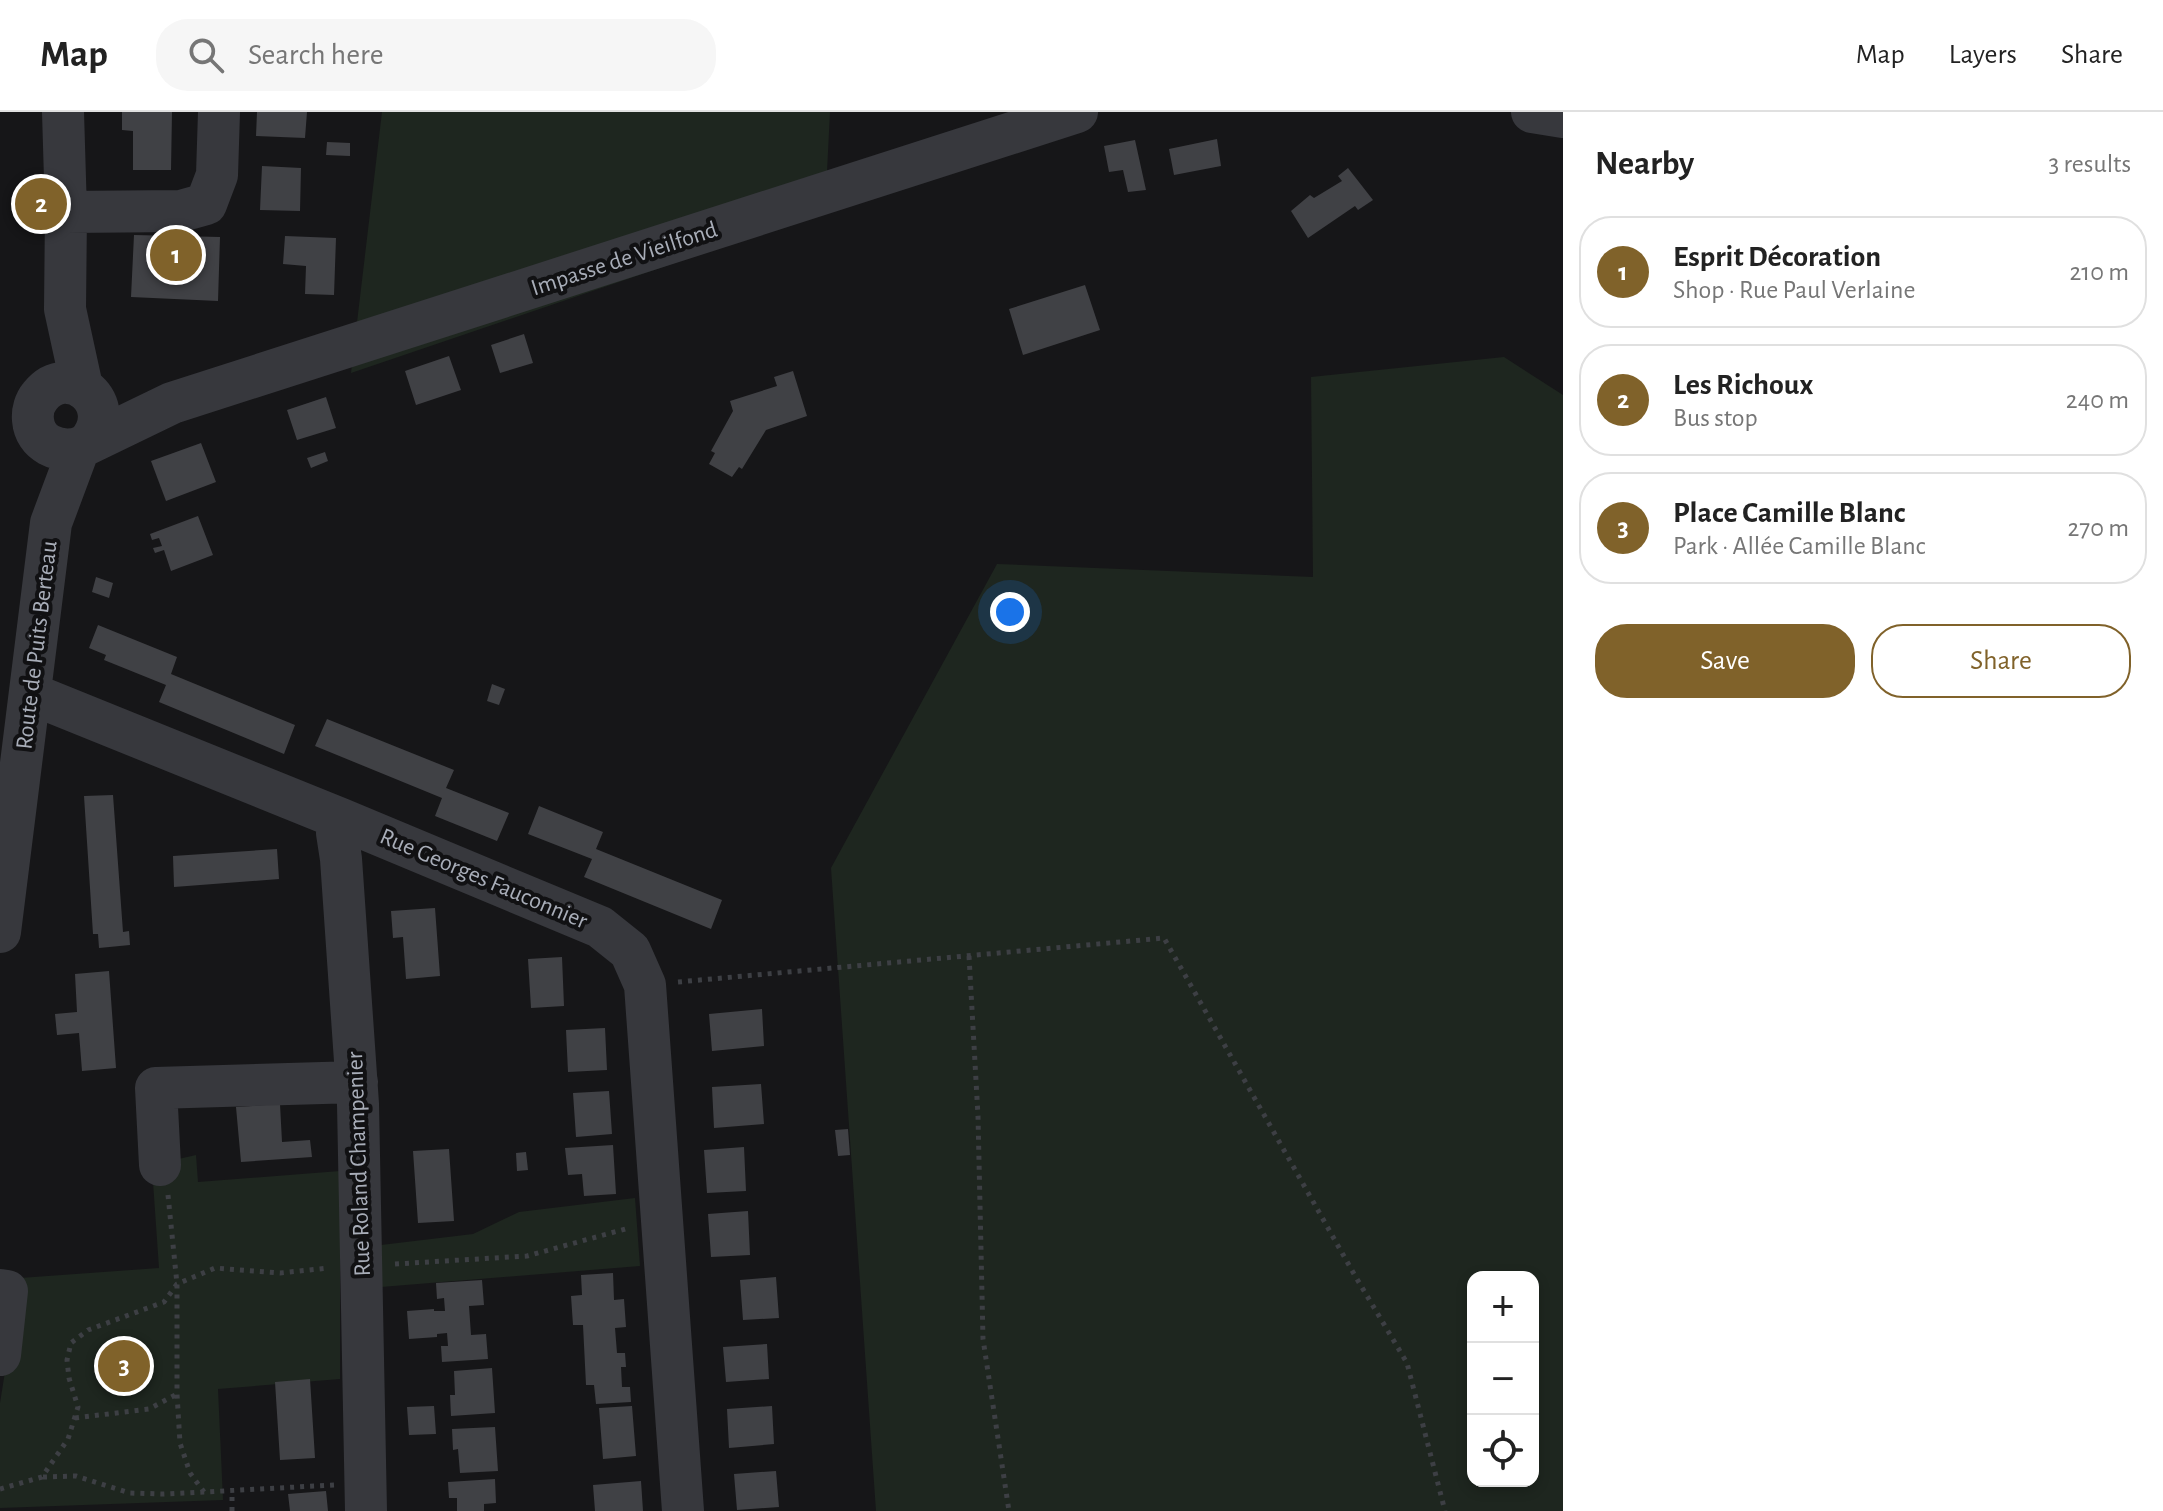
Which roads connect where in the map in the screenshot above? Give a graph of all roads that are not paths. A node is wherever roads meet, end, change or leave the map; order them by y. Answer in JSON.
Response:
{"nodes":[{"id":1,"x":63,"y":112,"type":"edge"},
{"id":2,"x":219,"y":112,"type":"edge"},
{"id":3,"x":1077,"y":112,"type":"edge"},
{"id":4,"x":1532,"y":112,"type":"edge"},
{"id":5,"x":1563,"y":117,"type":"edge"},
{"id":6,"x":66,"y":212,"type":"junction"},
{"id":7,"x":51,"y":416,"type":"edge"},
{"id":8,"x":30,"y":697,"type":"junction"},
{"id":9,"x":341,"y":819,"type":"junction"},
{"id":10,"x":4,"y":860,"type":"edge"},
{"id":11,"x":0,"y":932,"type":"edge"},
{"id":12,"x":357,"y":1082,"type":"junction"},
{"id":13,"x":160,"y":1165,"type":"road end"},
{"id":14,"x":0,"y":1290,"type":"edge"},
{"id":15,"x":0,"y":1355,"type":"edge"},
{"id":16,"x":365,"y":1501,"type":"edge"},
{"id":17,"x":683,"y":1511,"type":"edge"}],
"edges":[{"from":1,"to":6,"type":"street","name":"Route de Puits Berteau"},
{"from":2,"to":6,"type":"street"},
{"from":3,"to":7,"type":"street","name":"Impasse de Vieilfond"},
{"from":4,"to":5,"type":"street"},
{"from":6,"to":7,"type":"street","name":"Route de Puits Berteau"},
{"from":7,"to":8,"type":"street","name":"Route de Puits Berteau"},
{"from":8,"to":9,"type":"street","name":"Rue Georges Fauconnier"},
{"from":8,"to":10,"type":"street","name":"Route de Puits Berteau"},
{"from":9,"to":12,"type":"street","name":"Rue Roland Champenier"},
{"from":9,"to":17,"type":"street","name":"Rue Georges Fauconnier"},
{"from":10,"to":11,"type":"street","name":"Route de Puits Berteau"},
{"from":12,"to":13,"type":"street"},
{"from":12,"to":16,"type":"street","name":"Rue Roland Champenier"},
{"from":14,"to":15,"type":"street"}]}
